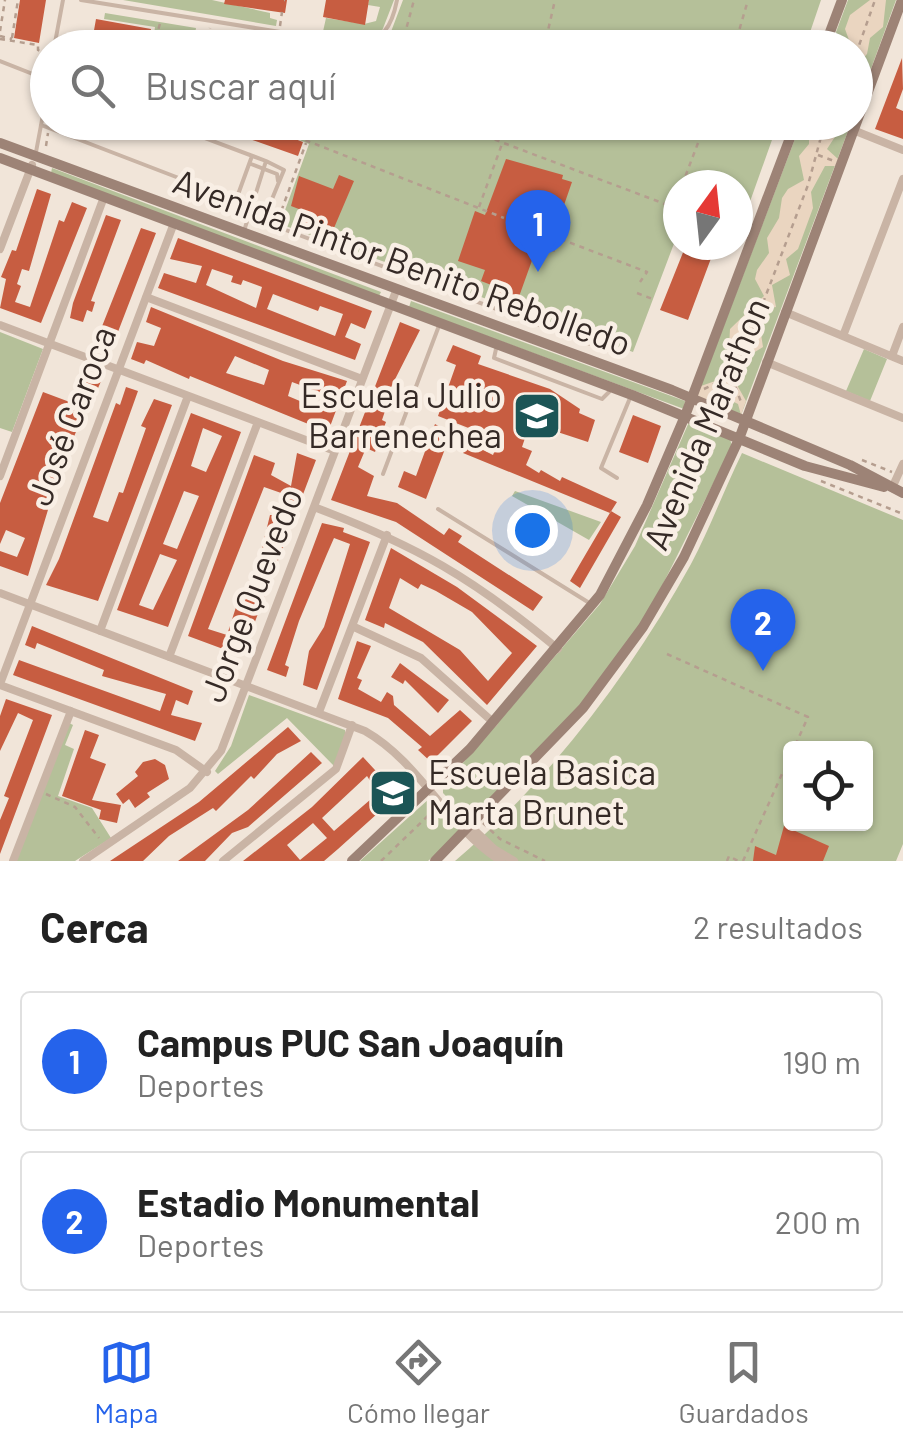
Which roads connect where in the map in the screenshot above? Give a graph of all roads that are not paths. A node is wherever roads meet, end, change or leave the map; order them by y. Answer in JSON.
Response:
{"nodes":[{"id":1,"x":62,"y":0,"type":"edge"},
{"id":2,"x":81,"y":0,"type":"edge"},
{"id":3,"x":397,"y":0,"type":"edge"},
{"id":4,"x":842,"y":0,"type":"edge"},
{"id":5,"x":902,"y":0,"type":"edge"},
{"id":6,"x":57,"y":30,"type":"edge"},
{"id":7,"x":268,"y":30,"type":"edge"},
{"id":8,"x":387,"y":30,"type":"edge"},
{"id":9,"x":831,"y":30,"type":"edge"},
{"id":10,"x":0,"y":61,"type":"edge"},
{"id":11,"x":30,"y":73,"type":"edge"},
{"id":12,"x":873,"y":77,"type":"edge"},
{"id":13,"x":873,"y":138,"type":"edge"},
{"id":14,"x":38,"y":140,"type":"edge"},
{"id":15,"x":78,"y":140,"type":"edge"},
{"id":16,"x":210,"y":140,"type":"edge"},
{"id":17,"x":789,"y":140,"type":"edge"},
{"id":18,"x":849,"y":140,"type":"edge"},
{"id":19,"x":0,"y":142,"type":"edge"},
{"id":20,"x":903,"y":150,"type":"edge"},
{"id":21,"x":35,"y":156,"type":"junction"},
{"id":22,"x":252,"y":156,"type":"junction"},
{"id":23,"x":0,"y":158,"type":"edge"},
{"id":24,"x":266,"y":161,"type":"junction"},
{"id":25,"x":249,"y":163,"type":"junction"},
{"id":26,"x":264,"y":168,"type":"junction"},
{"id":27,"x":30,"y":169,"type":"junction"},
{"id":28,"x":903,"y":178,"type":"edge"},
{"id":29,"x":278,"y":181,"type":"junction"},
{"id":30,"x":104,"y":197,"type":"junction"},
{"id":31,"x":174,"y":223,"type":"junction"},
{"id":32,"x":246,"y":234,"type":"junction"},
{"id":33,"x":1,"y":245,"type":"edge"},
{"id":34,"x":396,"y":291,"type":"junction"},
{"id":35,"x":146,"y":297,"type":"junction"},
{"id":36,"x":391,"y":305,"type":"junction"},
{"id":37,"x":785,"y":312,"type":"junction"},
{"id":38,"x":440,"y":323,"type":"junction"},
{"id":39,"x":0,"y":325,"type":"edge"},
{"id":40,"x":903,"y":327,"type":"edge"},
{"id":41,"x":843,"y":336,"type":"junction"},
{"id":42,"x":50,"y":344,"type":"junction"},
{"id":43,"x":614,"y":353,"type":"dead end"},
{"id":44,"x":892,"y":356,"type":"junction"},
{"id":45,"x":903,"y":360,"type":"edge"},
{"id":46,"x":766,"y":362,"type":"junction"},
{"id":47,"x":119,"y":370,"type":"junction"},
{"id":48,"x":362,"y":379,"type":"junction"},
{"id":49,"x":632,"y":395,"type":"junction"},
{"id":50,"x":695,"y":395,"type":"junction"},
{"id":51,"x":188,"y":396,"type":"junction"},
{"id":52,"x":685,"y":416,"type":"junction"},
{"id":53,"x":903,"y":418,"type":"edge"},
{"id":54,"x":744,"y":420,"type":"junction"},
{"id":55,"x":258,"y":422,"type":"junction"},
{"id":56,"x":739,"y":439,"type":"junction"},
{"id":57,"x":335,"y":451,"type":"junction"},
{"id":58,"x":903,"y":464,"type":"edge"},
{"id":59,"x":383,"y":474,"type":"dead end"},
{"id":60,"x":0,"y":476,"type":"edge"},
{"id":61,"x":617,"y":478,"type":"dead end"},
{"id":62,"x":898,"y":491,"type":"edge"},
{"id":63,"x":314,"y":507,"type":"junction"},
{"id":64,"x":438,"y":509,"type":"dead end"},
{"id":65,"x":386,"y":535,"type":"junction"},
{"id":66,"x":0,"y":594,"type":"edge"},
{"id":67,"x":30,"y":605,"type":"junction"},
{"id":68,"x":593,"y":605,"type":"junction"},
{"id":69,"x":352,"y":626,"type":"junction"},
{"id":70,"x":100,"y":631,"type":"junction"},
{"id":71,"x":558,"y":648,"type":"junction"},
{"id":72,"x":169,"y":657,"type":"junction"},
{"id":73,"x":0,"y":684,"type":"edge"},
{"id":74,"x":246,"y":686,"type":"junction"},
{"id":75,"x":71,"y":711,"type":"junction"},
{"id":76,"x":319,"y":712,"type":"junction"},
{"id":77,"x":494,"y":724,"type":"junction"},
{"id":78,"x":352,"y":726,"type":"junction"},
{"id":79,"x":207,"y":772,"type":"junction"},
{"id":80,"x":431,"y":789,"type":"junction"},
{"id":81,"x":469,"y":829,"type":"junction"},
{"id":82,"x":89,"y":860,"type":"edge"},
{"id":83,"x":13,"y":861,"type":"edge"},
{"id":84,"x":223,"y":861,"type":"edge"},
{"id":85,"x":352,"y":861,"type":"edge"},
{"id":86,"x":435,"y":861,"type":"edge"},
{"id":87,"x":500,"y":861,"type":"edge"},
{"id":88,"x":514,"y":861,"type":"edge"}],
"edges":[{"from":1,"to":6,"type":"lane"},
{"from":2,"to":7,"type":"lane"},
{"from":3,"to":8,"type":"lane"},
{"from":4,"to":9,"type":"main road"},
{"from":5,"to":12,"type":"main road","name":"Avenida Marathon"},
{"from":10,"to":11,"type":"lane"},
{"from":13,"to":20,"type":"street"},
{"from":14,"to":21,"type":"lane"},
{"from":15,"to":25,"type":"lane"},
{"from":16,"to":22,"type":"lane"},
{"from":17,"to":50,"type":"main road","name":"Avenida Marathon"},
{"from":18,"to":37,"type":"main road","name":"Avenida Marathon"},
{"from":19,"to":21,"type":"main road","name":"Avenida Pintor Benito Rebolledo"},
{"from":21,"to":27,"type":"street"},
{"from":21,"to":32,"type":"main road","name":"Avenida Pintor Benito Rebolledo"},
{"from":22,"to":24,"type":"lane"},
{"from":22,"to":25,"type":"lane"},
{"from":23,"to":27,"type":"main road","name":"Avenida Pintor Benito Rebolledo"},
{"from":24,"to":26,"type":"lane"},
{"from":24,"to":29,"type":"lane"},
{"from":25,"to":26,"type":"lane"},
{"from":26,"to":29,"type":"lane"},
{"from":26,"to":32,"type":"lane"},
{"from":27,"to":30,"type":"main road","name":"Avenida Pintor Benito Rebolledo"},
{"from":27,"to":33,"type":"street"},
{"from":28,"to":41,"type":"street"},
{"from":29,"to":43,"type":"lane"},
{"from":30,"to":31,"type":"main road","name":"Avenida Pintor Benito Rebolledo"},
{"from":30,"to":42,"type":"street"},
{"from":31,"to":35,"type":"street","name":"José Caroca"},
{"from":31,"to":36,"type":"main road","name":"Avenida Pintor Benito Rebolledo"},
{"from":32,"to":34,"type":"main road","name":"Avenida Pintor Benito Rebolledo"},
{"from":34,"to":36,"type":"street","name":"Jorge Quevedo"},
{"from":34,"to":50,"type":"main road","name":"Avenida Pintor Benito Rebolledo"},
{"from":35,"to":47,"type":"street","name":"José Caroca"},
{"from":35,"to":48,"type":"street"},
{"from":36,"to":38,"type":"main road","name":"Avenida Pintor Benito Rebolledo"},
{"from":36,"to":48,"type":"street","name":"Jorge Quevedo"},
{"from":37,"to":41,"type":"street"},
{"from":37,"to":46,"type":"main road","name":"Avenida Marathon"},
{"from":38,"to":49,"type":"main road","name":"Avenida Pintor Benito Rebolledo"},
{"from":38,"to":59,"type":"lane"},
{"from":39,"to":42,"type":"street"},
{"from":40,"to":44,"type":"street"},
{"from":41,"to":44,"type":"street"},
{"from":42,"to":47,"type":"street"},
{"from":42,"to":60,"type":"street"},
{"from":44,"to":45,"type":"street"},
{"from":46,"to":53,"type":"street"},
{"from":46,"to":54,"type":"main road","name":"Avenida Marathon"},
{"from":47,"to":51,"type":"street"},
{"from":47,"to":67,"type":"street","name":"José Caroca"},
{"from":48,"to":57,"type":"street","name":"Jorge Quevedo"},
{"from":49,"to":52,"type":"main road","name":"Avenida Pintor Benito Rebolledo"},
{"from":49,"to":61,"type":"lane"},
{"from":50,"to":52,"type":"main road","name":"Avenida Marathon"},
{"from":50,"to":54,"type":"main road","name":"Avenida Pintor Benito Rebolledo"},
{"from":51,"to":55,"type":"street"},
{"from":51,"to":70,"type":"street"},
{"from":52,"to":56,"type":"main road","name":"Avenida Pintor Benito Rebolledo"},
{"from":52,"to":68,"type":"main road","name":"Avenida Marathon"},
{"from":54,"to":56,"type":"main road","name":"Avenida Marathon"},
{"from":54,"to":62,"type":"main road","name":"Avenida Pintor Benito Rebolledo"},
{"from":55,"to":57,"type":"street"},
{"from":55,"to":72,"type":"street"},
{"from":56,"to":62,"type":"main road","name":"Avenida Pintor Benito Rebolledo"},
{"from":56,"to":81,"type":"main road","name":"Avenida Marathon"},
{"from":57,"to":63,"type":"street","name":"Jorge Quevedo"},
{"from":58,"to":62,"type":"street"},
{"from":63,"to":65,"type":"street"},
{"from":63,"to":74,"type":"street","name":"Jorge Quevedo"},
{"from":64,"to":68,"type":"lane"},
{"from":65,"to":69,"type":"street"},
{"from":65,"to":71,"type":"street"},
{"from":66,"to":67,"type":"street"},
{"from":67,"to":70,"type":"street"},
{"from":67,"to":73,"type":"street","name":"José Caroca"},
{"from":68,"to":71,"type":"main road","name":"Avenida Marathon"},
{"from":69,"to":76,"type":"street"},
{"from":69,"to":77,"type":"street"},
{"from":70,"to":72,"type":"street"},
{"from":71,"to":77,"type":"main road","name":"Avenida Marathon"},
{"from":72,"to":74,"type":"street"},
{"from":73,"to":75,"type":"street"},
{"from":74,"to":76,"type":"street"},
{"from":74,"to":79,"type":"street","name":"Jorge Quevedo"},
{"from":75,"to":79,"type":"street"},
{"from":75,"to":83,"type":"street"},
{"from":76,"to":78,"type":"street"},
{"from":77,"to":80,"type":"main road","name":"Avenida Marathon"},
{"from":78,"to":80,"type":"street"},
{"from":78,"to":84,"type":"street"},
{"from":79,"to":82,"type":"street","name":"Jorge Quevedo"},
{"from":80,"to":81,"type":"street"},
{"from":80,"to":85,"type":"main road","name":"Avenida Marathon"},
{"from":81,"to":86,"type":"main road","name":"Avenida Marathon"},
{"from":81,"to":87,"type":"street"},
{"from":81,"to":88,"type":"street"}]}
